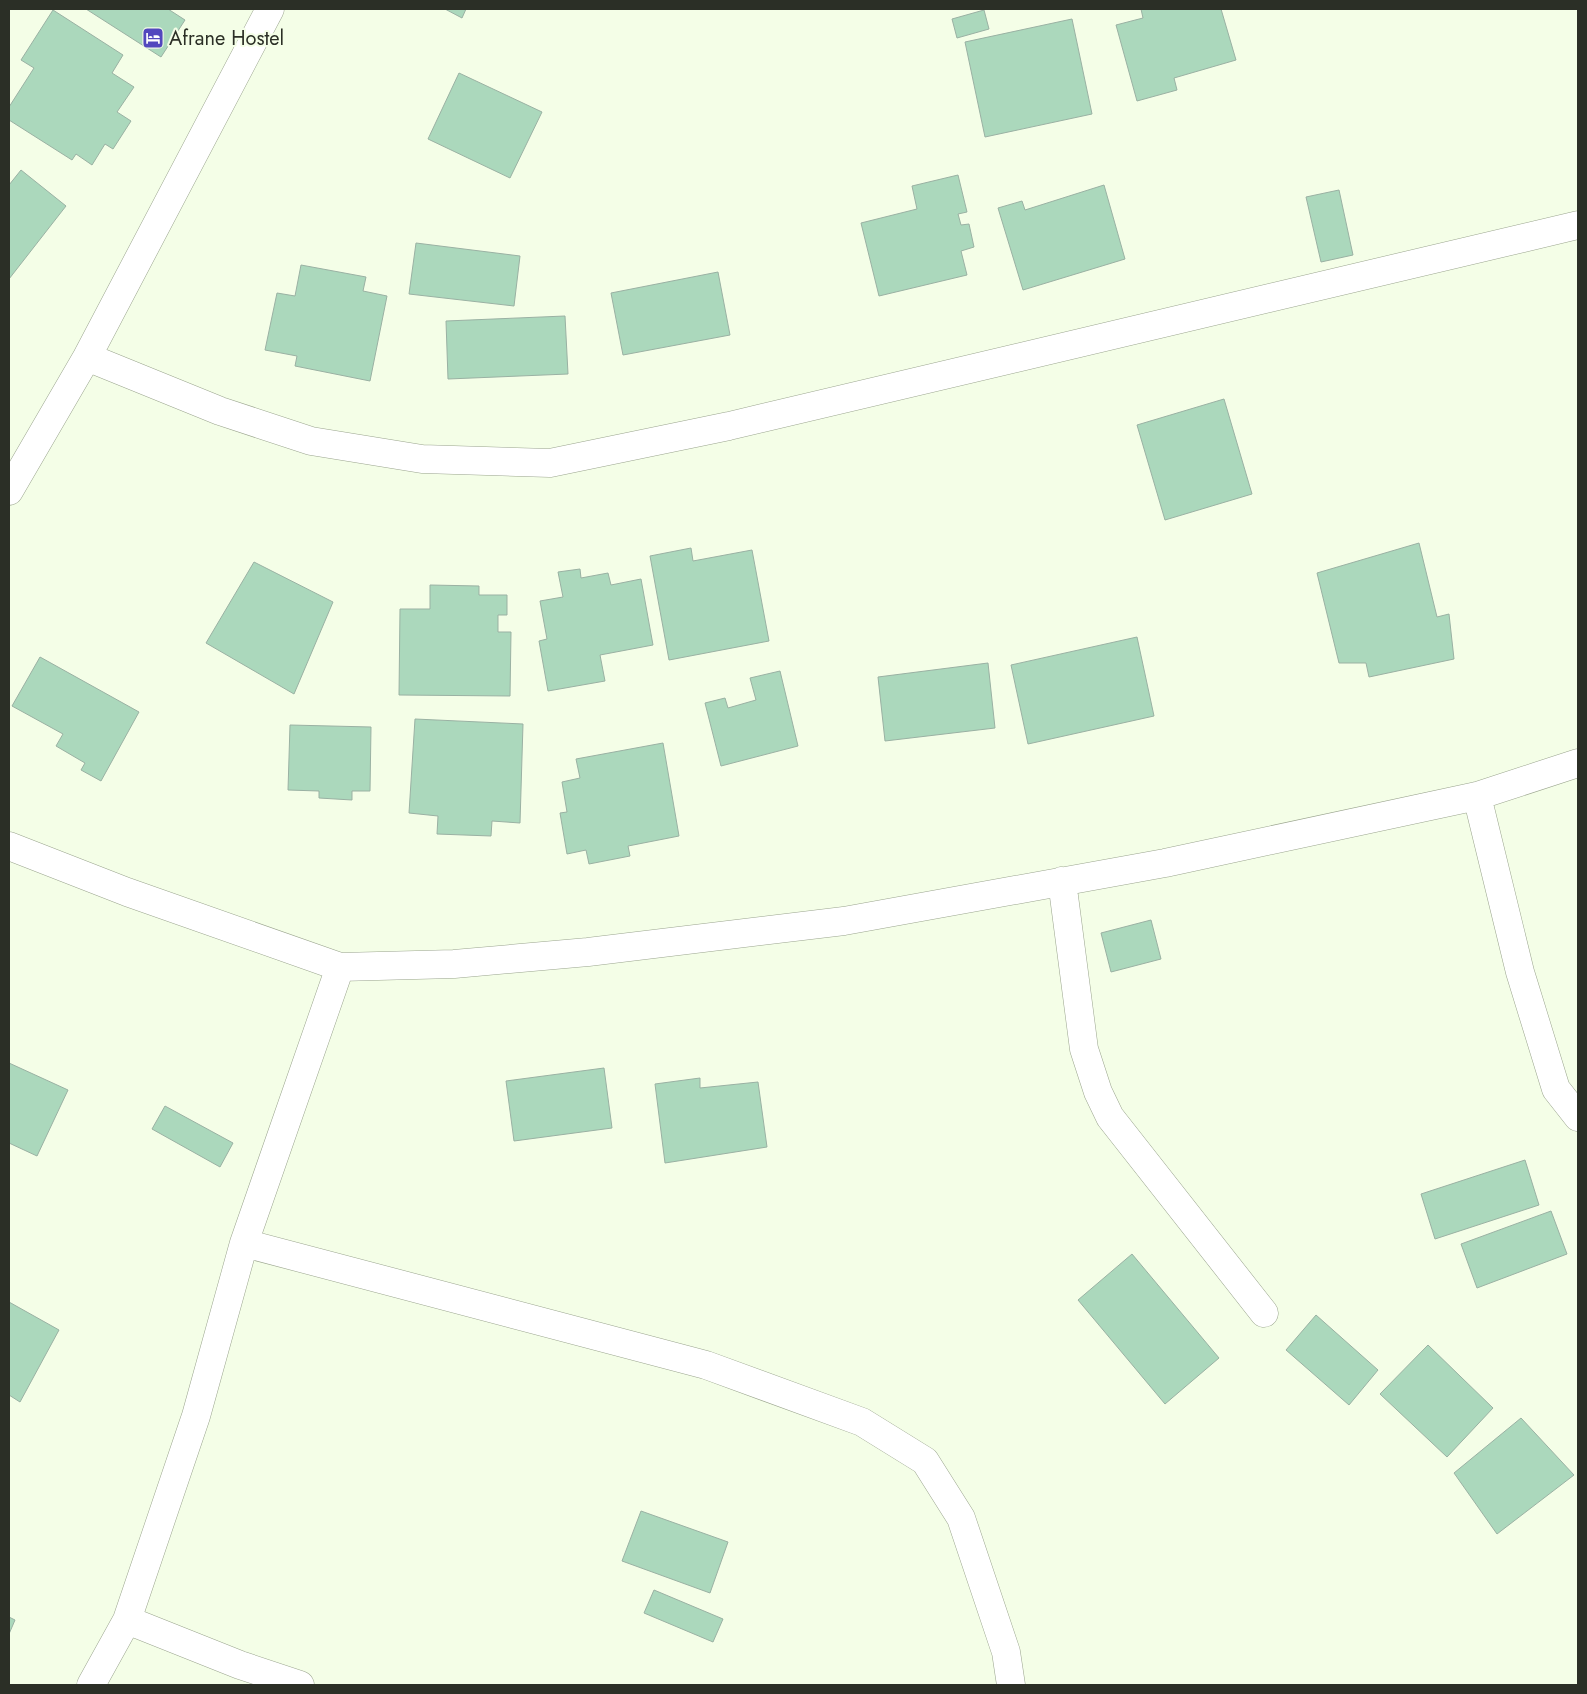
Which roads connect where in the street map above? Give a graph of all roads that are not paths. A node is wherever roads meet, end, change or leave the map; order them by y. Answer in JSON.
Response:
{"nodes":[{"id":1,"x":270,"y":9,"type":"edge"},
{"id":2,"x":1578,"y":225,"type":"edge"},
{"id":3,"x":87,"y":357,"type":"junction"},
{"id":4,"x":9,"y":491,"type":"edge"},
{"id":5,"x":1578,"y":763,"type":"edge"},
{"id":6,"x":1478,"y":796,"type":"junction"},
{"id":7,"x":9,"y":846,"type":"edge"},
{"id":8,"x":1062,"y":881,"type":"junction"},
{"id":9,"x":340,"y":967,"type":"junction"},
{"id":10,"x":1578,"y":1117,"type":"edge"},
{"id":11,"x":244,"y":1243,"type":"junction"},
{"id":12,"x":1264,"y":1313,"type":"dead end"},
{"id":13,"x":127,"y":1620,"type":"junction"},
{"id":14,"x":91,"y":1685,"type":"edge"},
{"id":15,"x":300,"y":1685,"type":"edge"},
{"id":16,"x":1011,"y":1685,"type":"edge"}],
"edges":[{"from":1,"to":3,"type":"street"},
{"from":2,"to":3,"type":"street"},
{"from":3,"to":4,"type":"street"},
{"from":5,"to":6,"type":"street"},
{"from":6,"to":8,"type":"street"},
{"from":6,"to":10,"type":"street"},
{"from":7,"to":9,"type":"street"},
{"from":8,"to":9,"type":"street"},
{"from":8,"to":12,"type":"street"},
{"from":9,"to":11,"type":"street"},
{"from":11,"to":13,"type":"street"},
{"from":11,"to":16,"type":"street"},
{"from":13,"to":14,"type":"street"},
{"from":13,"to":15,"type":"street"}]}
